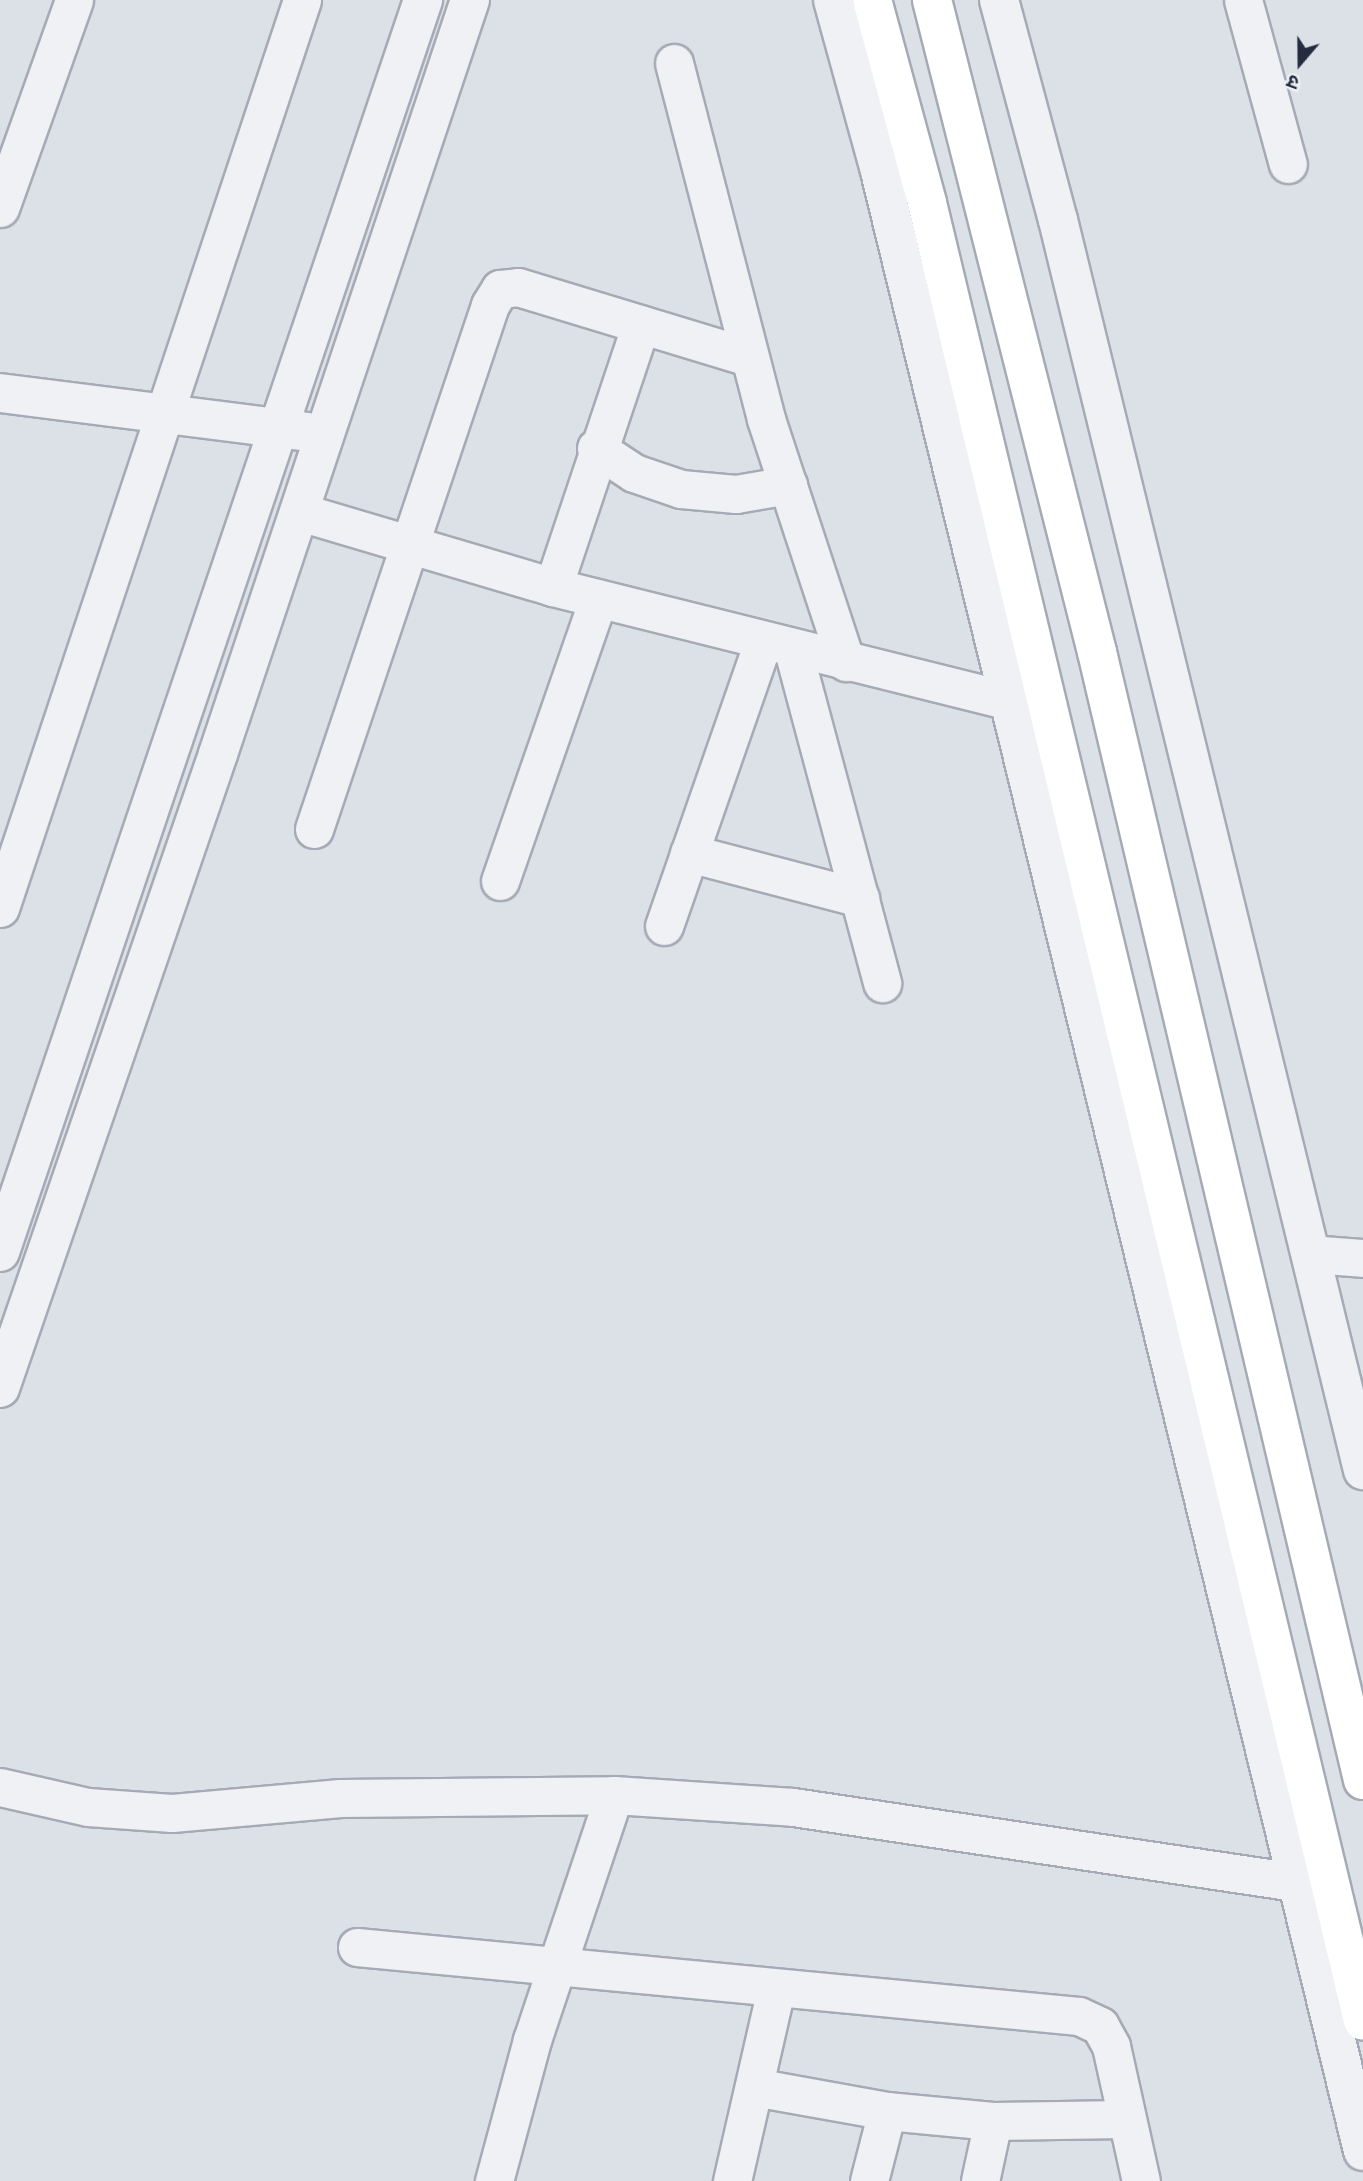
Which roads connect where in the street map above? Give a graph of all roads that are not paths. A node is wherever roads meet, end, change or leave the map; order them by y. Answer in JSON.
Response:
{"nodes":[{"id":1,"x":74,"y":0,"type":"edge"},
{"id":2,"x":302,"y":0,"type":"edge"},
{"id":3,"x":423,"y":0,"type":"edge"},
{"id":4,"x":470,"y":0,"type":"edge"},
{"id":5,"x":833,"y":0,"type":"edge"},
{"id":6,"x":872,"y":0,"type":"edge"},
{"id":7,"x":932,"y":0,"type":"edge"},
{"id":8,"x":999,"y":0,"type":"edge"},
{"id":9,"x":1242,"y":0,"type":"edge"},
{"id":10,"x":674,"y":63,"type":"dead end"},
{"id":11,"x":10,"y":158,"type":"edge"},
{"id":12,"x":1288,"y":164,"type":"dead end"},
{"id":13,"x":0,"y":208,"type":"edge"},
{"id":14,"x":641,"y":324,"type":"junction"},
{"id":15,"x":749,"y":357,"type":"junction"},
{"id":16,"x":0,"y":393,"type":"edge"},
{"id":17,"x":166,"y":414,"type":"junction"},
{"id":18,"x":282,"y":427,"type":"junction"},
{"id":19,"x":325,"y":436,"type":"junction"},
{"id":20,"x":596,"y":449,"type":"junction"},
{"id":21,"x":788,"y":485,"type":"junction"},
{"id":22,"x":300,"y":512,"type":"junction"},
{"id":23,"x":410,"y":548,"type":"junction"},
{"id":24,"x":553,"y":587,"type":"junction"},
{"id":25,"x":598,"y":599,"type":"junction"},
{"id":26,"x":778,"y":646,"type":"junction"},
{"id":27,"x":846,"y":662,"type":"junction"},
{"id":28,"x":1009,"y":701,"type":"junction"},
{"id":29,"x":314,"y":830,"type":"dead end"},
{"id":30,"x":689,"y":853,"type":"junction"},
{"id":31,"x":500,"y":881,"type":"dead end"},
{"id":32,"x":860,"y":898,"type":"junction"},
{"id":33,"x":0,"y":908,"type":"edge"},
{"id":34,"x":664,"y":926,"type":"dead end"},
{"id":35,"x":882,"y":983,"type":"dead end"},
{"id":36,"x":0,"y":1252,"type":"edge"},
{"id":37,"x":1311,"y":1254,"type":"junction"},
{"id":38,"x":1363,"y":1258,"type":"edge"},
{"id":39,"x":0,"y":1388,"type":"edge"},
{"id":40,"x":1363,"y":1471,"type":"edge"},
{"id":41,"x":1363,"y":1780,"type":"edge"},
{"id":42,"x":0,"y":1787,"type":"edge"},
{"id":43,"x":614,"y":1795,"type":"junction"},
{"id":44,"x":1295,"y":1882,"type":"junction"},
{"id":45,"x":357,"y":1947,"type":"dead end"},
{"id":46,"x":557,"y":1965,"type":"junction"},
{"id":47,"x":776,"y":1989,"type":"junction"},
{"id":48,"x":1363,"y":2020,"type":"edge"},
{"id":49,"x":754,"y":2087,"type":"junction"},
{"id":50,"x":887,"y":2111,"type":"junction"},
{"id":51,"x":1125,"y":2119,"type":"junction"},
{"id":52,"x":993,"y":2121,"type":"junction"},
{"id":53,"x":1363,"y":2151,"type":"edge"},
{"id":54,"x":494,"y":2181,"type":"edge"},
{"id":55,"x":732,"y":2181,"type":"edge"},
{"id":56,"x":869,"y":2181,"type":"edge"},
{"id":57,"x":980,"y":2181,"type":"edge"},
{"id":58,"x":1140,"y":2181,"type":"edge"}],
"edges":[{"from":1,"to":11,"type":"street"},
{"from":2,"to":17,"type":"street"},
{"from":3,"to":18,"type":"street"},
{"from":4,"to":19,"type":"street"},
{"from":5,"to":28,"type":"street"},
{"from":6,"to":48,"type":"highway"},
{"from":7,"to":41,"type":"highway"},
{"from":8,"to":37,"type":"street"},
{"from":9,"to":12,"type":"street"},
{"from":10,"to":15,"type":"street"},
{"from":11,"to":13,"type":"street"},
{"from":14,"to":15,"type":"street"},
{"from":14,"to":20,"type":"street"},
{"from":14,"to":23,"type":"street"},
{"from":15,"to":21,"type":"street"},
{"from":16,"to":17,"type":"street"},
{"from":17,"to":18,"type":"street"},
{"from":17,"to":33,"type":"street"},
{"from":18,"to":19,"type":"street"},
{"from":18,"to":36,"type":"street"},
{"from":19,"to":22,"type":"street"},
{"from":20,"to":21,"type":"street"},
{"from":20,"to":24,"type":"street"},
{"from":21,"to":27,"type":"street"},
{"from":22,"to":23,"type":"street"},
{"from":22,"to":39,"type":"street"},
{"from":23,"to":24,"type":"street"},
{"from":23,"to":29,"type":"street"},
{"from":24,"to":25,"type":"street"},
{"from":25,"to":26,"type":"street"},
{"from":25,"to":31,"type":"street"},
{"from":26,"to":27,"type":"street"},
{"from":26,"to":30,"type":"street"},
{"from":26,"to":32,"type":"street"},
{"from":27,"to":28,"type":"street"},
{"from":28,"to":44,"type":"street"},
{"from":30,"to":32,"type":"street"},
{"from":30,"to":34,"type":"street"},
{"from":32,"to":35,"type":"street"},
{"from":37,"to":38,"type":"street"},
{"from":37,"to":40,"type":"street"},
{"from":42,"to":43,"type":"street"},
{"from":43,"to":44,"type":"street"},
{"from":43,"to":46,"type":"street"},
{"from":44,"to":53,"type":"street"},
{"from":45,"to":46,"type":"street"},
{"from":46,"to":47,"type":"street"},
{"from":46,"to":54,"type":"street"},
{"from":47,"to":49,"type":"street"},
{"from":47,"to":51,"type":"street"},
{"from":49,"to":50,"type":"street"},
{"from":49,"to":55,"type":"street"},
{"from":50,"to":52,"type":"street"},
{"from":50,"to":56,"type":"street"},
{"from":51,"to":52,"type":"street"},
{"from":51,"to":58,"type":"street"},
{"from":52,"to":57,"type":"street"}]}
